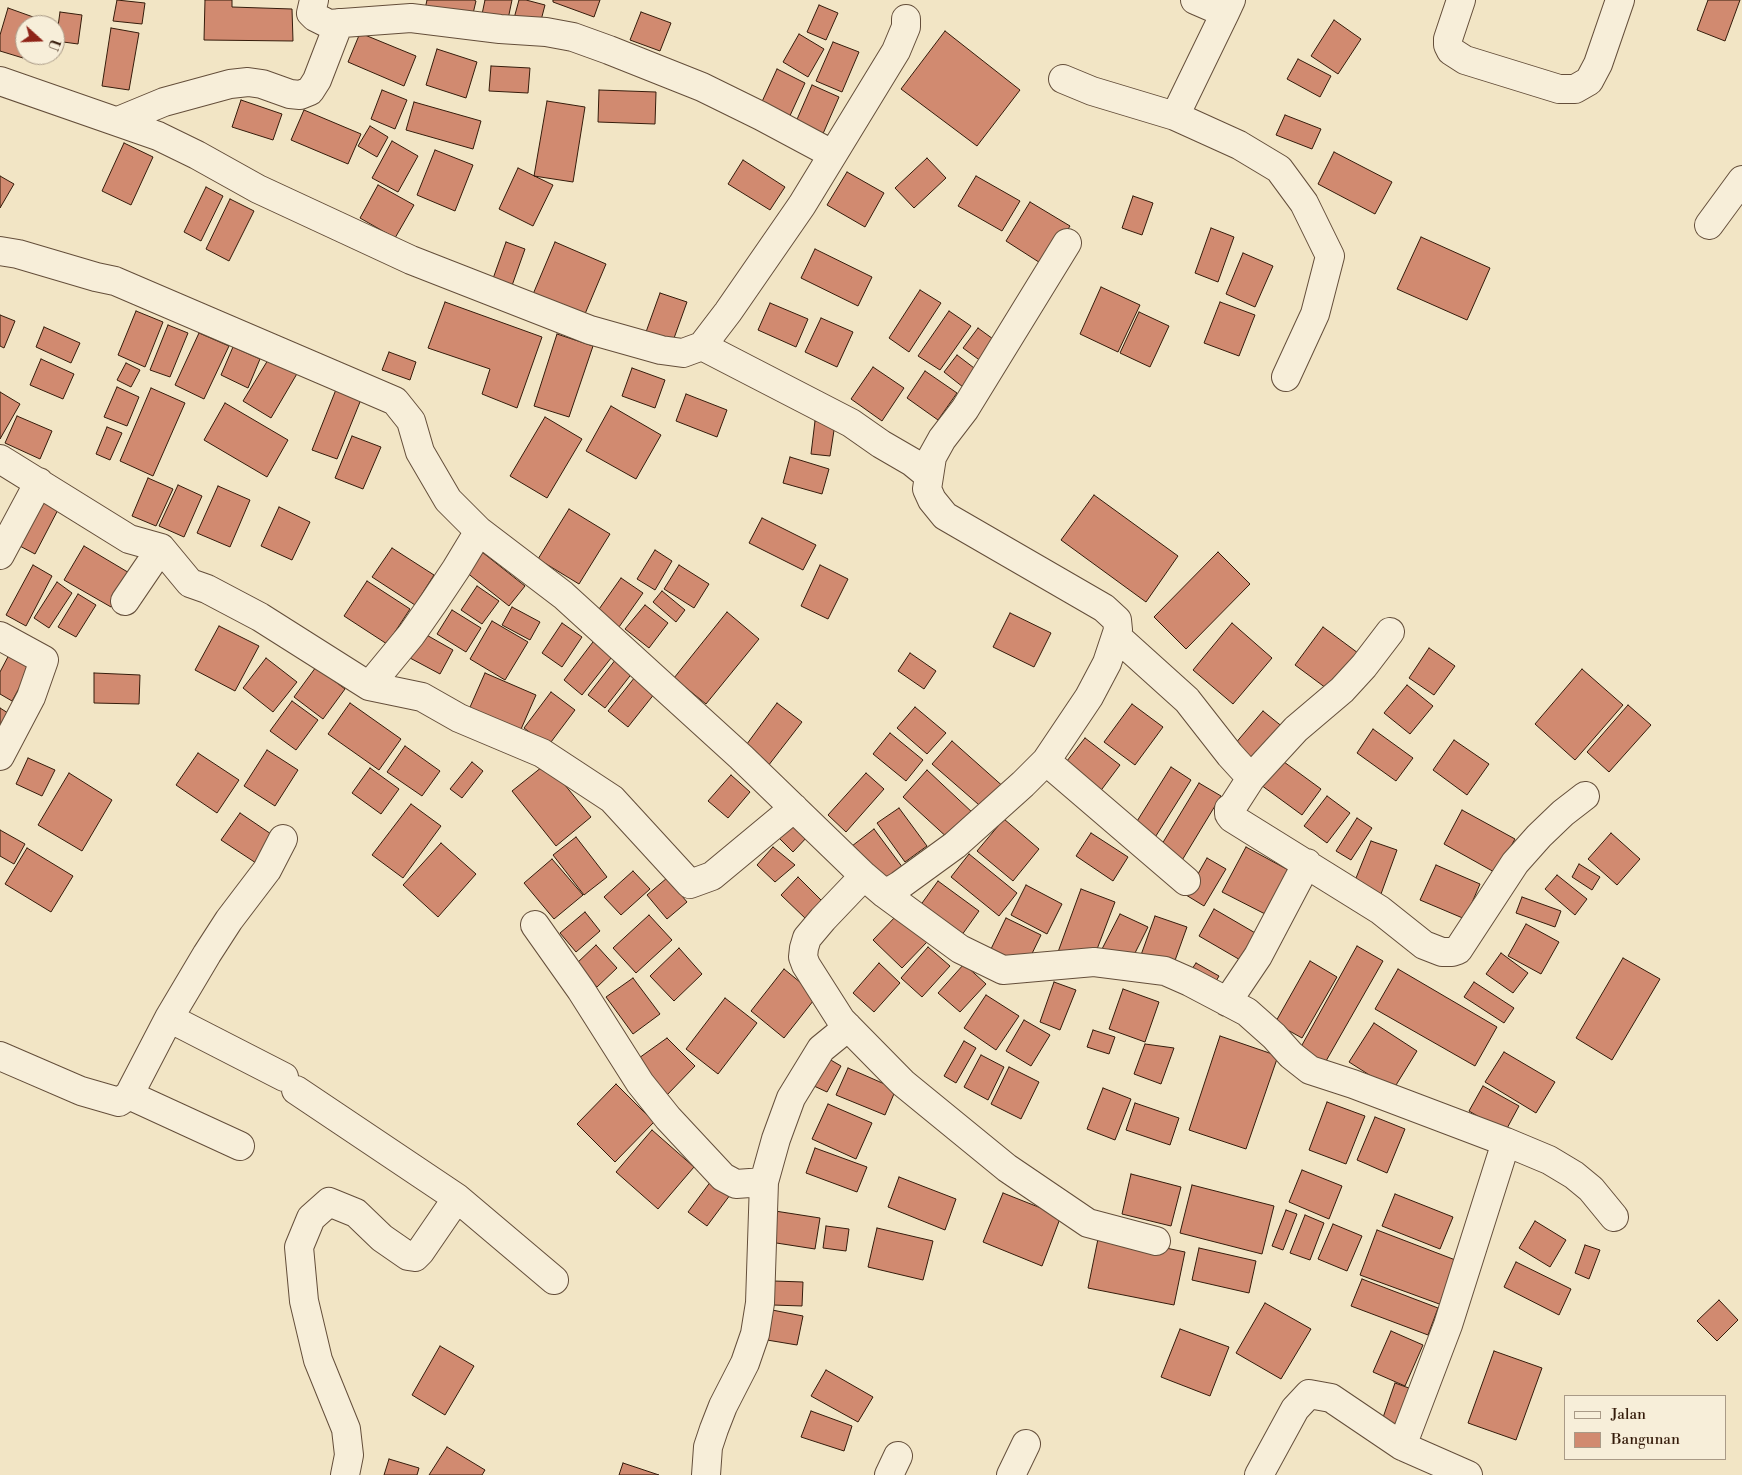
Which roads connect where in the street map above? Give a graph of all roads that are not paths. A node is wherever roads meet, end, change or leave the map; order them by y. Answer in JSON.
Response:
{"nodes":[{"id":1,"x":314,"y":0,"type":"edge"},
{"id":2,"x":1194,"y":0,"type":"edge"},
{"id":3,"x":1461,"y":0,"type":"edge"},
{"id":4,"x":1620,"y":0,"type":"edge"},
{"id":5,"x":1228,"y":6,"type":"edge"},
{"id":6,"x":906,"y":19,"type":"dead end"},
{"id":7,"x":339,"y":23,"type":"junction"},
{"id":8,"x":1063,"y":79,"type":"dead end"},
{"id":9,"x":0,"y":81,"type":"edge"},
{"id":10,"x":1175,"y":116,"type":"junction"},
{"id":11,"x":118,"y":121,"type":"junction"},
{"id":12,"x":832,"y":154,"type":"junction"},
{"id":13,"x":1742,"y":180,"type":"edge"},
{"id":14,"x":1709,"y":225,"type":"dead end"},
{"id":15,"x":1067,"y":243,"type":"dead end"},
{"id":16,"x":0,"y":251,"type":"edge"},
{"id":17,"x":702,"y":346,"type":"junction"},
{"id":18,"x":1286,"y":377,"type":"dead end"},
{"id":19,"x":0,"y":459,"type":"edge"},
{"id":20,"x":928,"y":475,"type":"junction"},
{"id":21,"x":39,"y":482,"type":"junction"},
{"id":22,"x":479,"y":531,"type":"junction"},
{"id":23,"x":161,"y":548,"type":"junction"},
{"id":24,"x":0,"y":555,"type":"edge"},
{"id":25,"x":125,"y":601,"type":"dead end"},
{"id":26,"x":1390,"y":632,"type":"dead end"},
{"id":27,"x":0,"y":636,"type":"edge"},
{"id":28,"x":1116,"y":636,"type":"junction"},
{"id":29,"x":369,"y":686,"type":"junction"},
{"id":30,"x":0,"y":756,"type":"edge"},
{"id":31,"x":1046,"y":760,"type":"junction"},
{"id":32,"x":1251,"y":778,"type":"junction"},
{"id":33,"x":1585,"y":796,"type":"dead end"},
{"id":34,"x":794,"y":808,"type":"junction"},
{"id":35,"x":283,"y":839,"type":"dead end"},
{"id":36,"x":1307,"y":864,"type":"junction"},
{"id":37,"x":864,"y":876,"type":"junction"},
{"id":38,"x":1186,"y":881,"type":"dead end"},
{"id":39,"x":886,"y":894,"type":"junction"},
{"id":40,"x":535,"y":925,"type":"dead end"},
{"id":41,"x":1227,"y":1002,"type":"junction"},
{"id":42,"x":169,"y":1018,"type":"junction"},
{"id":43,"x":848,"y":1027,"type":"junction"},
{"id":44,"x":0,"y":1056,"type":"edge"},
{"id":45,"x":129,"y":1095,"type":"junction"},
{"id":46,"x":1506,"y":1142,"type":"junction"},
{"id":47,"x":240,"y":1146,"type":"dead end"},
{"id":48,"x":764,"y":1182,"type":"junction"},
{"id":49,"x":457,"y":1198,"type":"junction"},
{"id":50,"x":1614,"y":1217,"type":"dead end"},
{"id":51,"x":1156,"y":1241,"type":"dead end"},
{"id":52,"x":554,"y":1280,"type":"dead end"},
{"id":53,"x":1026,"y":1444,"type":"dead end"},
{"id":54,"x":1402,"y":1446,"type":"junction"},
{"id":55,"x":345,"y":1475,"type":"edge"},
{"id":56,"x":706,"y":1475,"type":"edge"},
{"id":57,"x":1011,"y":1475,"type":"edge"},
{"id":58,"x":1259,"y":1475,"type":"edge"},
{"id":59,"x":1468,"y":1475,"type":"edge"}],
"edges":[{"from":1,"to":7,"type":"street"},
{"from":2,"to":5,"type":"street"},
{"from":3,"to":4,"type":"street"},
{"from":5,"to":10,"type":"street"},
{"from":6,"to":12,"type":"street"},
{"from":7,"to":11,"type":"street"},
{"from":7,"to":12,"type":"street"},
{"from":8,"to":10,"type":"street"},
{"from":9,"to":11,"type":"street"},
{"from":10,"to":18,"type":"street"},
{"from":11,"to":17,"type":"street"},
{"from":12,"to":17,"type":"street"},
{"from":13,"to":14,"type":"street"},
{"from":15,"to":20,"type":"street"},
{"from":16,"to":22,"type":"street"},
{"from":17,"to":20,"type":"street"},
{"from":19,"to":21,"type":"street"},
{"from":20,"to":28,"type":"street"},
{"from":21,"to":23,"type":"street"},
{"from":21,"to":24,"type":"street"},
{"from":22,"to":29,"type":"street"},
{"from":22,"to":34,"type":"street"},
{"from":23,"to":25,"type":"street"},
{"from":23,"to":29,"type":"street"},
{"from":26,"to":32,"type":"street"},
{"from":27,"to":30,"type":"street"},
{"from":28,"to":31,"type":"street"},
{"from":28,"to":32,"type":"street"},
{"from":29,"to":34,"type":"street"},
{"from":31,"to":38,"type":"street"},
{"from":31,"to":39,"type":"street"},
{"from":32,"to":36,"type":"street"},
{"from":33,"to":36,"type":"street"},
{"from":34,"to":37,"type":"street"},
{"from":35,"to":42,"type":"street"},
{"from":36,"to":41,"type":"street"},
{"from":37,"to":39,"type":"street"},
{"from":37,"to":43,"type":"street"},
{"from":39,"to":41,"type":"street"},
{"from":40,"to":48,"type":"street"},
{"from":41,"to":46,"type":"street"},
{"from":42,"to":45,"type":"street"},
{"from":42,"to":49,"type":"street"},
{"from":43,"to":48,"type":"street"},
{"from":43,"to":51,"type":"street"},
{"from":44,"to":45,"type":"street"},
{"from":45,"to":47,"type":"street"},
{"from":46,"to":50,"type":"street"},
{"from":46,"to":54,"type":"street"},
{"from":48,"to":56,"type":"street"},
{"from":49,"to":52,"type":"street"},
{"from":49,"to":55,"type":"street"},
{"from":53,"to":57,"type":"street"},
{"from":54,"to":58,"type":"street"},
{"from":54,"to":59,"type":"street"}]}
